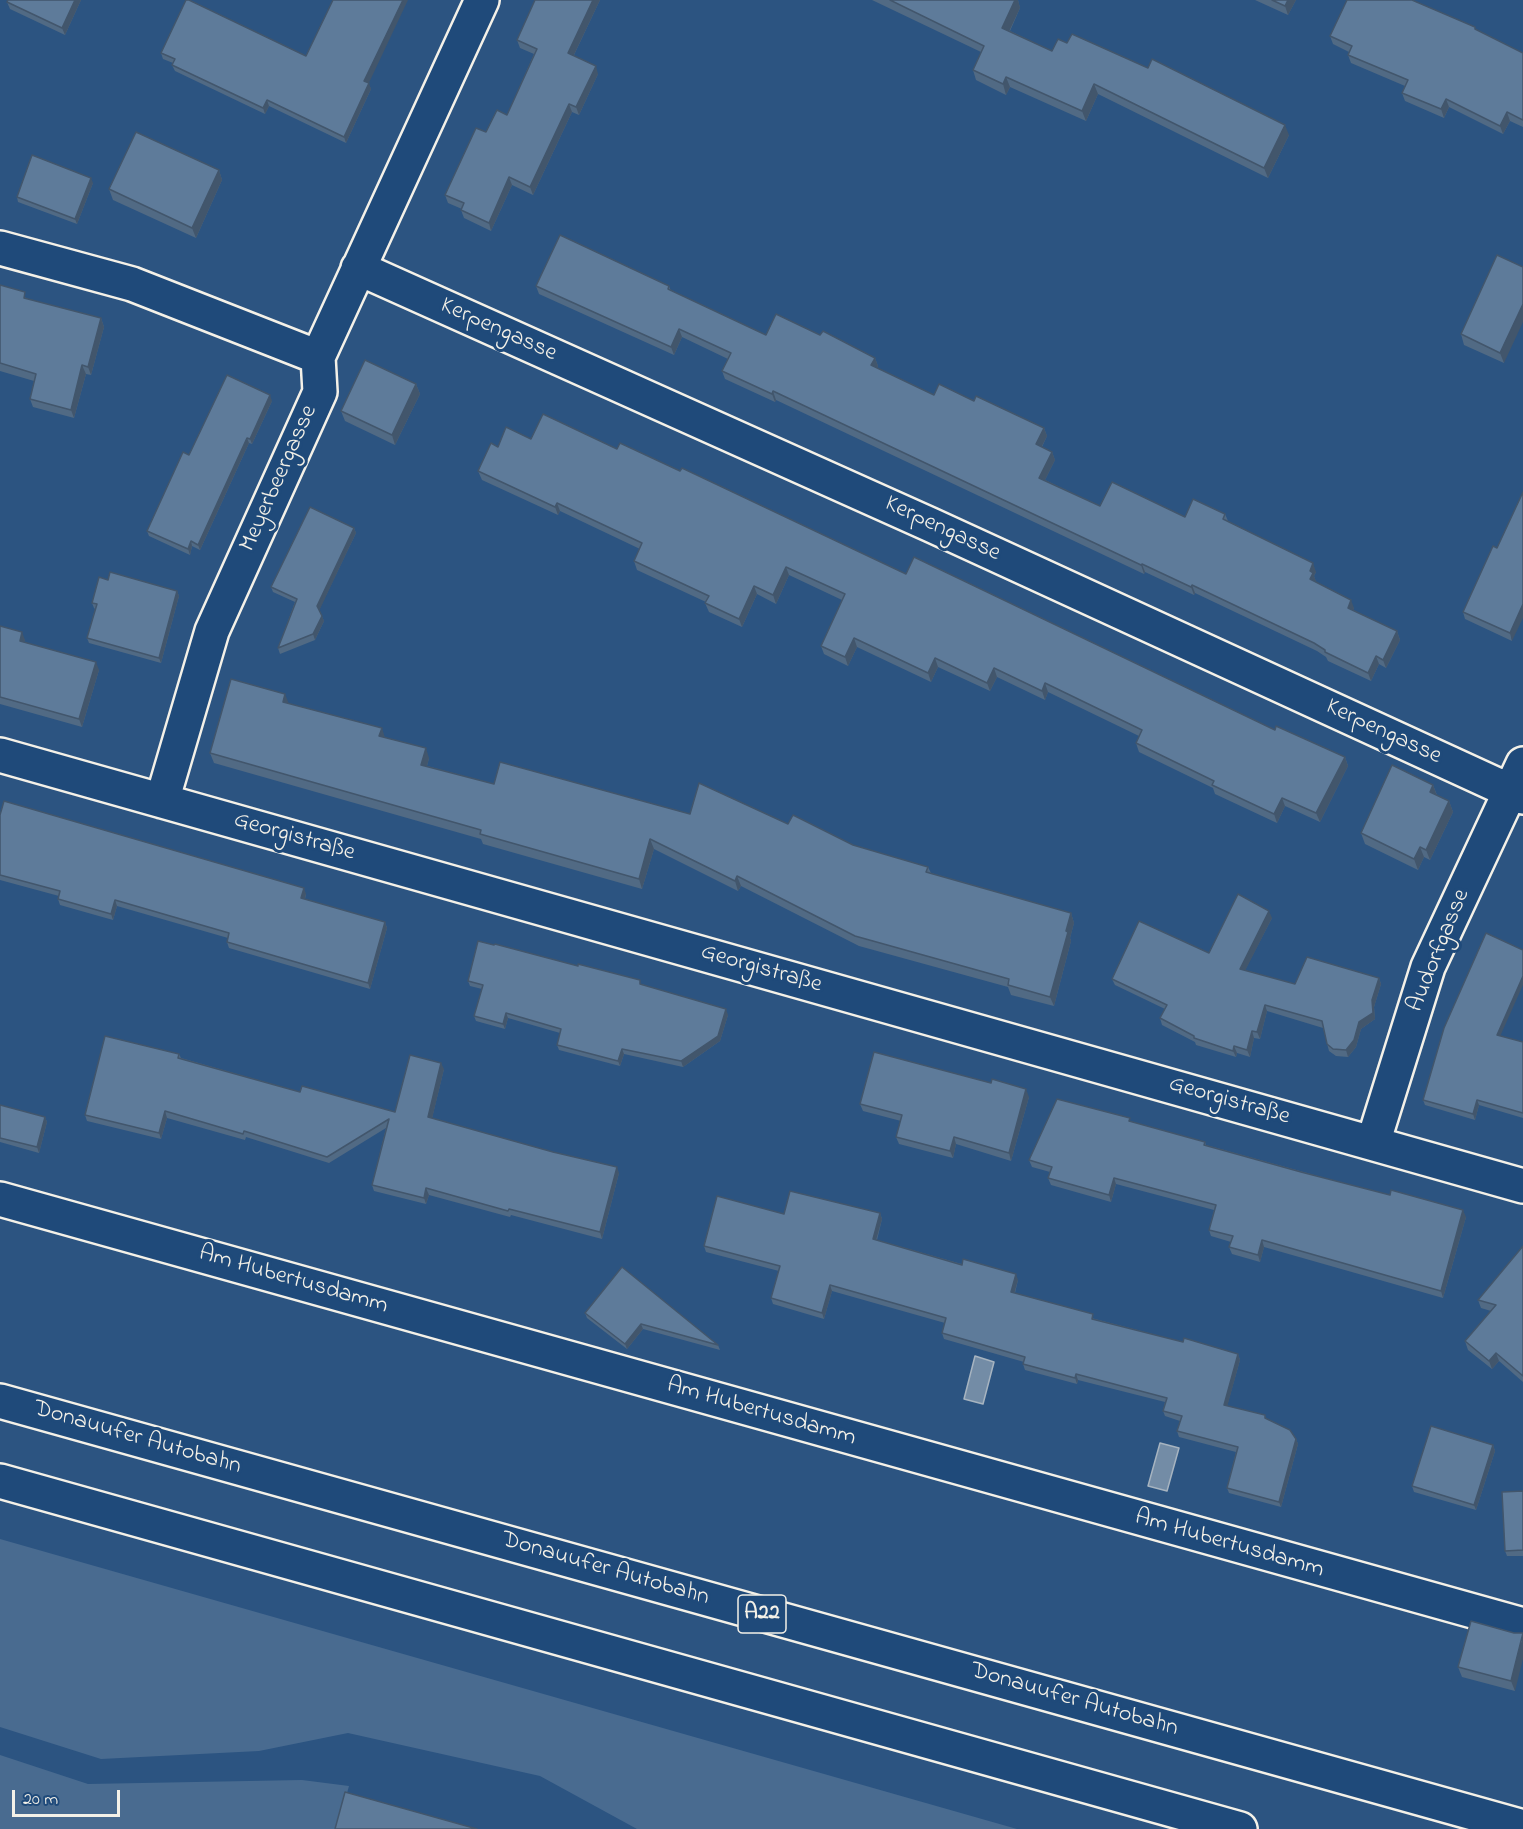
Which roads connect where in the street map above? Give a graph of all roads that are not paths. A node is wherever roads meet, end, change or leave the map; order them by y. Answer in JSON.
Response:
{"nodes":[{"id":1,"x":482,"y":0,"type":"edge"},
{"id":2,"x":0,"y":248,"type":"edge"},
{"id":3,"x":358,"y":268,"type":"junction"},
{"id":4,"x":318,"y":357,"type":"junction"},
{"id":5,"x":0,"y":755,"type":"edge"},
{"id":6,"x":1519,"y":784,"type":"edge"},
{"id":7,"x":162,"y":801,"type":"junction"},
{"id":8,"x":1373,"y":1143,"type":"junction"},
{"id":9,"x":1523,"y":1185,"type":"edge"},
{"id":10,"x":0,"y":1199,"type":"edge"},
{"id":11,"x":0,"y":1401,"type":"edge"},
{"id":12,"x":0,"y":1481,"type":"edge"},
{"id":13,"x":1523,"y":1625,"type":"edge"},
{"id":14,"x":1523,"y":1827,"type":"edge"},
{"id":15,"x":1240,"y":1829,"type":"edge"}],
"edges":[{"from":1,"to":3,"type":"main road","name":"Meyerbeergasse"},
{"from":2,"to":4,"type":"main road"},
{"from":3,"to":4,"type":"main road","name":"Meyerbeergasse"},
{"from":3,"to":6,"type":"main road","name":"Kerpengasse"},
{"from":4,"to":7,"type":"main road","name":"Meyerbeergasse"},
{"from":5,"to":7,"type":"main road","name":"Georgistraße"},
{"from":6,"to":8,"type":"main road","name":"Audorfgasse"},
{"from":7,"to":8,"type":"main road","name":"Georgistraße"},
{"from":8,"to":9,"type":"main road","name":"Georgistraße"},
{"from":10,"to":13,"type":"main road","name":"Am Hubertusdamm"},
{"from":11,"to":14,"type":"main road","name":"Donauufer Autobahn","number":"A22"},
{"from":12,"to":15,"type":"main road"}]}
